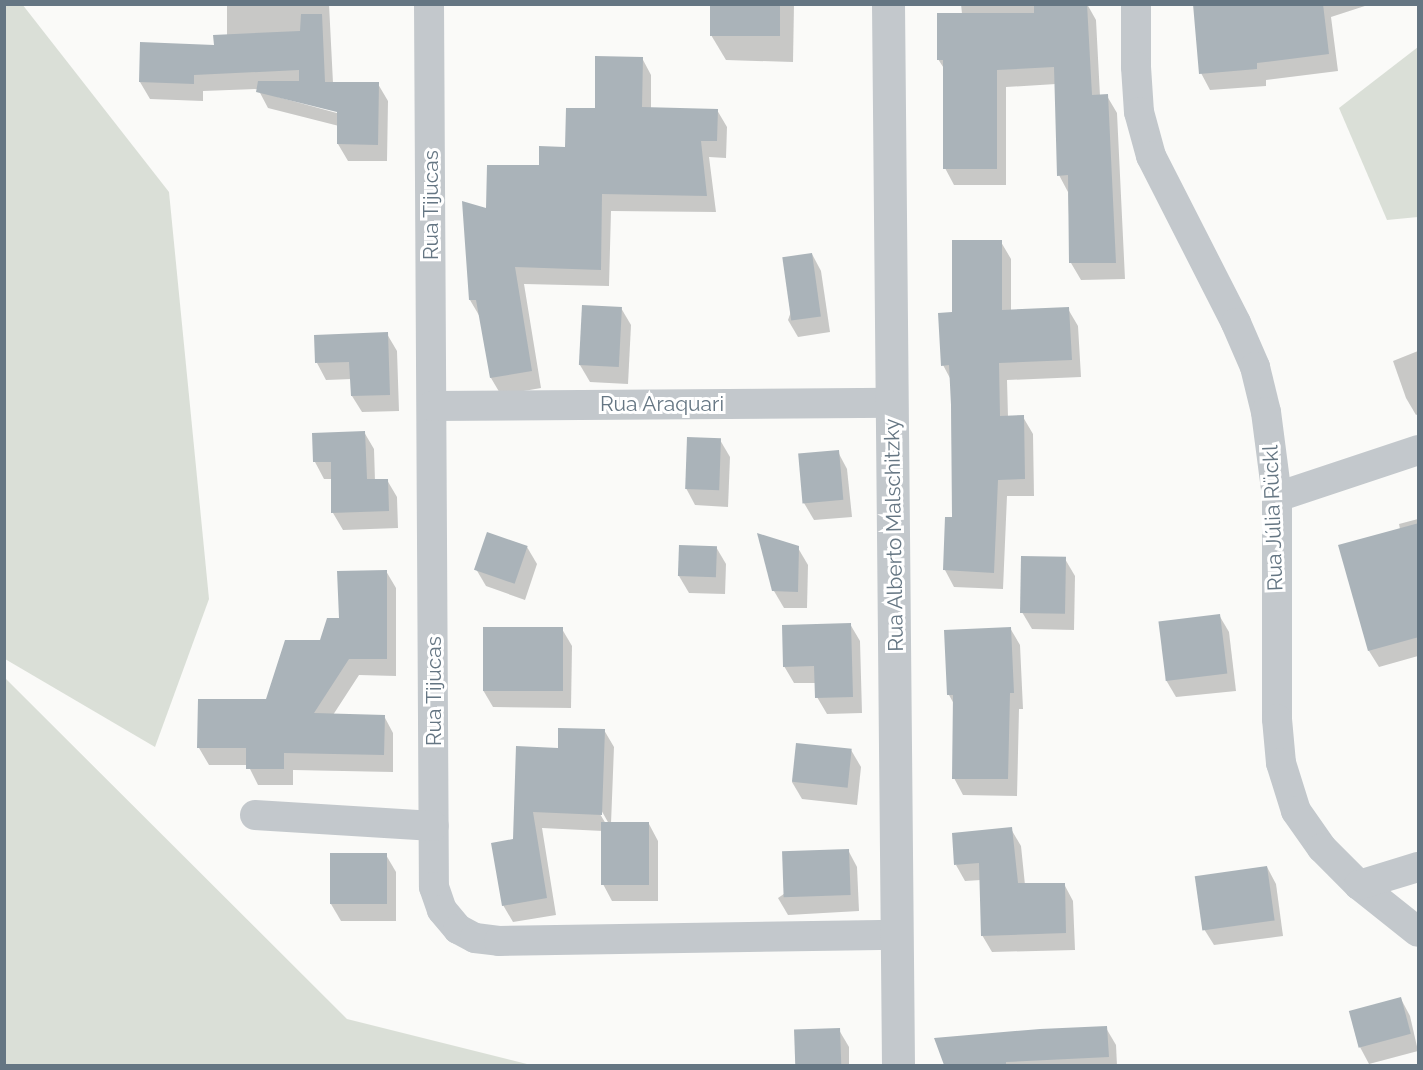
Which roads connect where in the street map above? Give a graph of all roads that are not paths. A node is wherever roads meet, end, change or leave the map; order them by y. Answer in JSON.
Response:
{"nodes":[{"id":1,"x":429,"y":4,"type":"edge"},
{"id":2,"x":888,"y":4,"type":"edge"},
{"id":3,"x":1136,"y":4,"type":"edge"},
{"id":4,"x":893,"y":403,"type":"junction"},
{"id":5,"x":432,"y":406,"type":"junction"},
{"id":6,"x":1419,"y":450,"type":"edge"},
{"id":7,"x":1277,"y":497,"type":"junction"},
{"id":8,"x":255,"y":815,"type":"dead end"},
{"id":9,"x":435,"y":826,"type":"junction"},
{"id":10,"x":1419,"y":867,"type":"edge"},
{"id":11,"x":1359,"y":885,"type":"junction"},
{"id":12,"x":1419,"y":932,"type":"edge"},
{"id":13,"x":897,"y":935,"type":"junction"},
{"id":14,"x":898,"y":1065,"type":"edge"}],
"edges":[{"from":1,"to":5,"type":"street","name":"Rua Tijucas"},
{"from":2,"to":4,"type":"street","name":"Rua Alberto Malschitzky"},
{"from":3,"to":7,"type":"street","name":"Rua Júlia Rückl"},
{"from":4,"to":5,"type":"street","name":"Rua Araquari"},
{"from":4,"to":13,"type":"street","name":"Rua Alberto Malschitzky"},
{"from":5,"to":9,"type":"street","name":"Rua Tijucas"},
{"from":6,"to":7,"type":"street"},
{"from":7,"to":11,"type":"street","name":"Rua Júlia Rückl"},
{"from":8,"to":9,"type":"street"},
{"from":9,"to":13,"type":"street","name":"Rua Tijucas"},
{"from":10,"to":11,"type":"street"},
{"from":11,"to":12,"type":"street","name":"Rua Júlia Rückl"},
{"from":13,"to":14,"type":"street","name":"Rua Alberto Malschitzky"}]}
